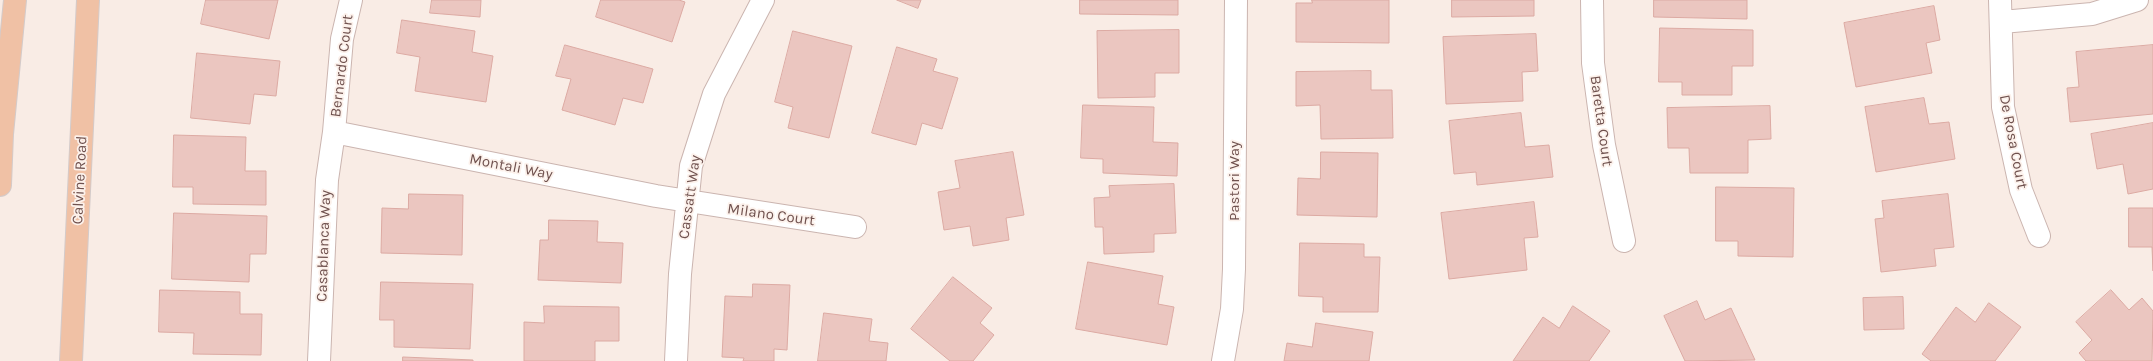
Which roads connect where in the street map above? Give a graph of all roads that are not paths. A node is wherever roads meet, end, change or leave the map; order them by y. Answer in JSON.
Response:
{"nodes":[{"id":1,"x":15,"y":0,"type":"edge"},
{"id":2,"x":88,"y":0,"type":"edge"},
{"id":3,"x":351,"y":0,"type":"edge"},
{"id":4,"x":763,"y":0,"type":"edge"},
{"id":5,"x":1236,"y":0,"type":"edge"},
{"id":6,"x":1592,"y":0,"type":"edge"},
{"id":7,"x":2000,"y":0,"type":"edge"},
{"id":8,"x":2137,"y":0,"type":"edge"},
{"id":9,"x":2002,"y":22,"type":"junction"},
{"id":10,"x":334,"y":132,"type":"junction"},
{"id":11,"x":0,"y":185,"type":"edge"},
{"id":12,"x":687,"y":201,"type":"junction"},
{"id":13,"x":855,"y":227,"type":"dead end"},
{"id":14,"x":2039,"y":236,"type":"dead end"},
{"id":15,"x":1624,"y":241,"type":"dead end"},
{"id":16,"x":71,"y":361,"type":"edge"},
{"id":17,"x":319,"y":361,"type":"edge"},
{"id":18,"x":676,"y":361,"type":"edge"},
{"id":19,"x":1223,"y":361,"type":"edge"}],
"edges":[{"from":1,"to":11,"type":"main road"},
{"from":2,"to":16,"type":"main road","name":"Calvine Road"},
{"from":3,"to":10,"type":"street","name":"Bernardo Court"},
{"from":4,"to":12,"type":"street","name":"Cassatt Way"},
{"from":5,"to":19,"type":"street","name":"Pastori Way"},
{"from":6,"to":15,"type":"street","name":"Baretta Court"},
{"from":7,"to":9,"type":"street","name":"De Rosa Court"},
{"from":8,"to":9,"type":"street"},
{"from":9,"to":14,"type":"street","name":"De Rosa Court"},
{"from":10,"to":12,"type":"street","name":"Montali Way"},
{"from":10,"to":17,"type":"street","name":"Casablanca Way"},
{"from":12,"to":13,"type":"street","name":"Milano Court"},
{"from":12,"to":18,"type":"street","name":"Cassatt Way"}]}
